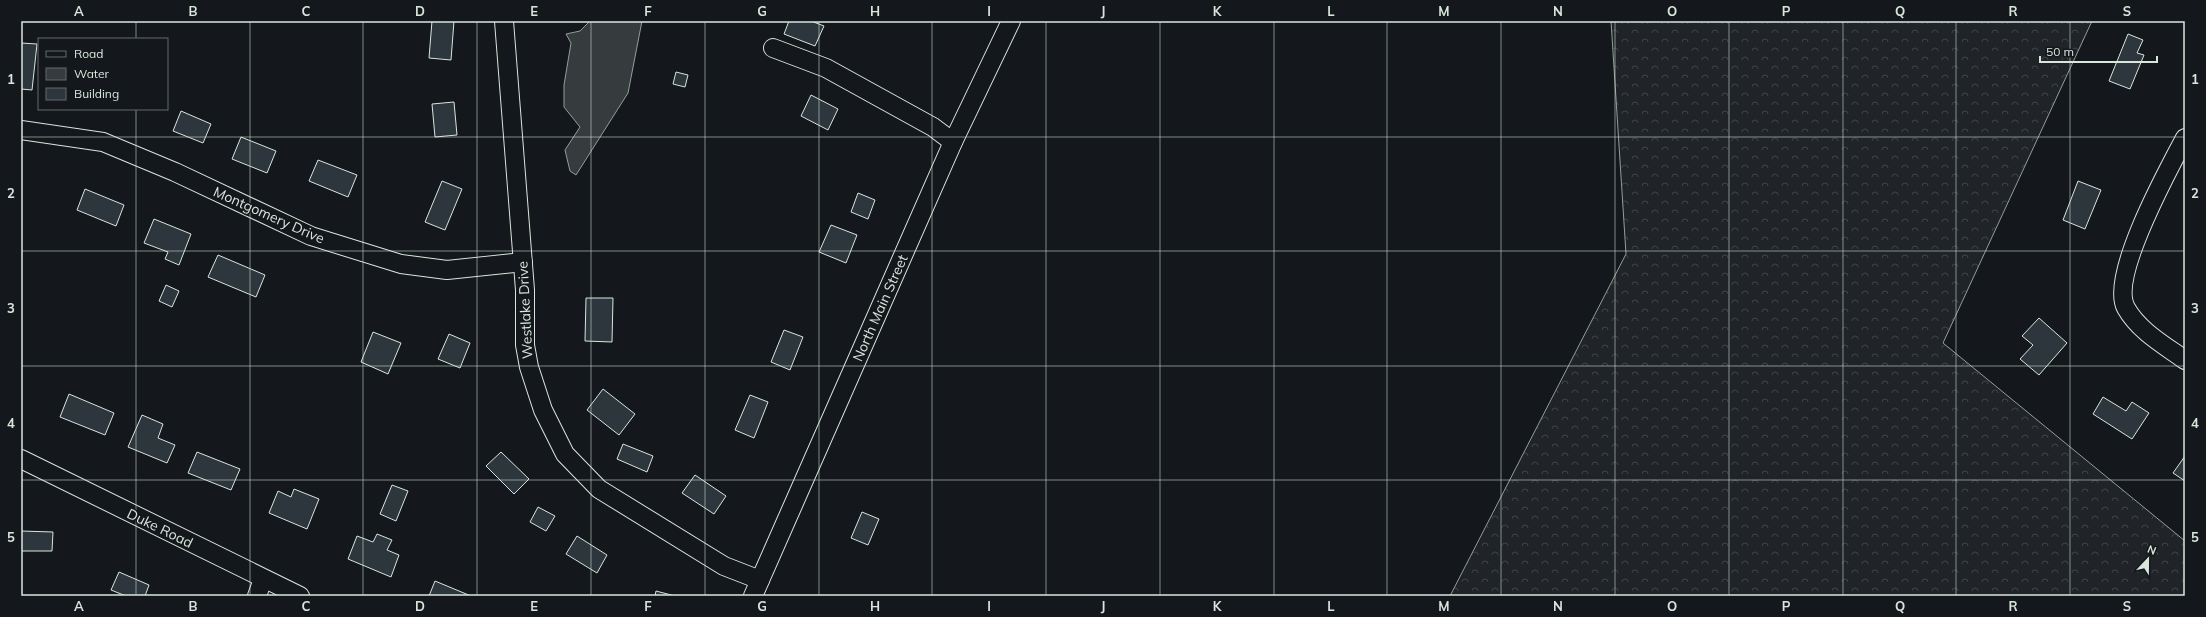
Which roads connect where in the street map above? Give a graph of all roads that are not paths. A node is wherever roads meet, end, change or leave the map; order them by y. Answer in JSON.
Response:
{"nodes":[{"id":1,"x":504,"y":21,"type":"edge"},
{"id":2,"x":1011,"y":21,"type":"edge"},
{"id":3,"x":773,"y":48,"type":"dead end"},
{"id":4,"x":21,"y":130,"type":"edge"},
{"id":5,"x":2185,"y":138,"type":"edge"},
{"id":6,"x":953,"y":142,"type":"junction"},
{"id":7,"x":523,"y":262,"type":"junction"},
{"id":8,"x":2185,"y":360,"type":"edge"},
{"id":9,"x":21,"y":459,"type":"edge"},
{"id":10,"x":263,"y":579,"type":"junction"},
{"id":11,"x":757,"y":588,"type":"edge"},
{"id":12,"x":257,"y":596,"type":"edge"},
{"id":13,"x":300,"y":596,"type":"edge"}],
"edges":[{"from":1,"to":7,"type":"street","name":"Westlake Drive"},
{"from":2,"to":6,"type":"street","name":"North Main Street"},
{"from":3,"to":6,"type":"street"},
{"from":4,"to":7,"type":"street","name":"Montgomery Drive"},
{"from":5,"to":8,"type":"street"},
{"from":6,"to":11,"type":"street","name":"North Main Street"},
{"from":7,"to":11,"type":"street","name":"Westlake Drive"},
{"from":9,"to":10,"type":"street","name":"Duke Road"},
{"from":10,"to":12,"type":"street"},
{"from":10,"to":13,"type":"street","name":"Duke Road"}]}
